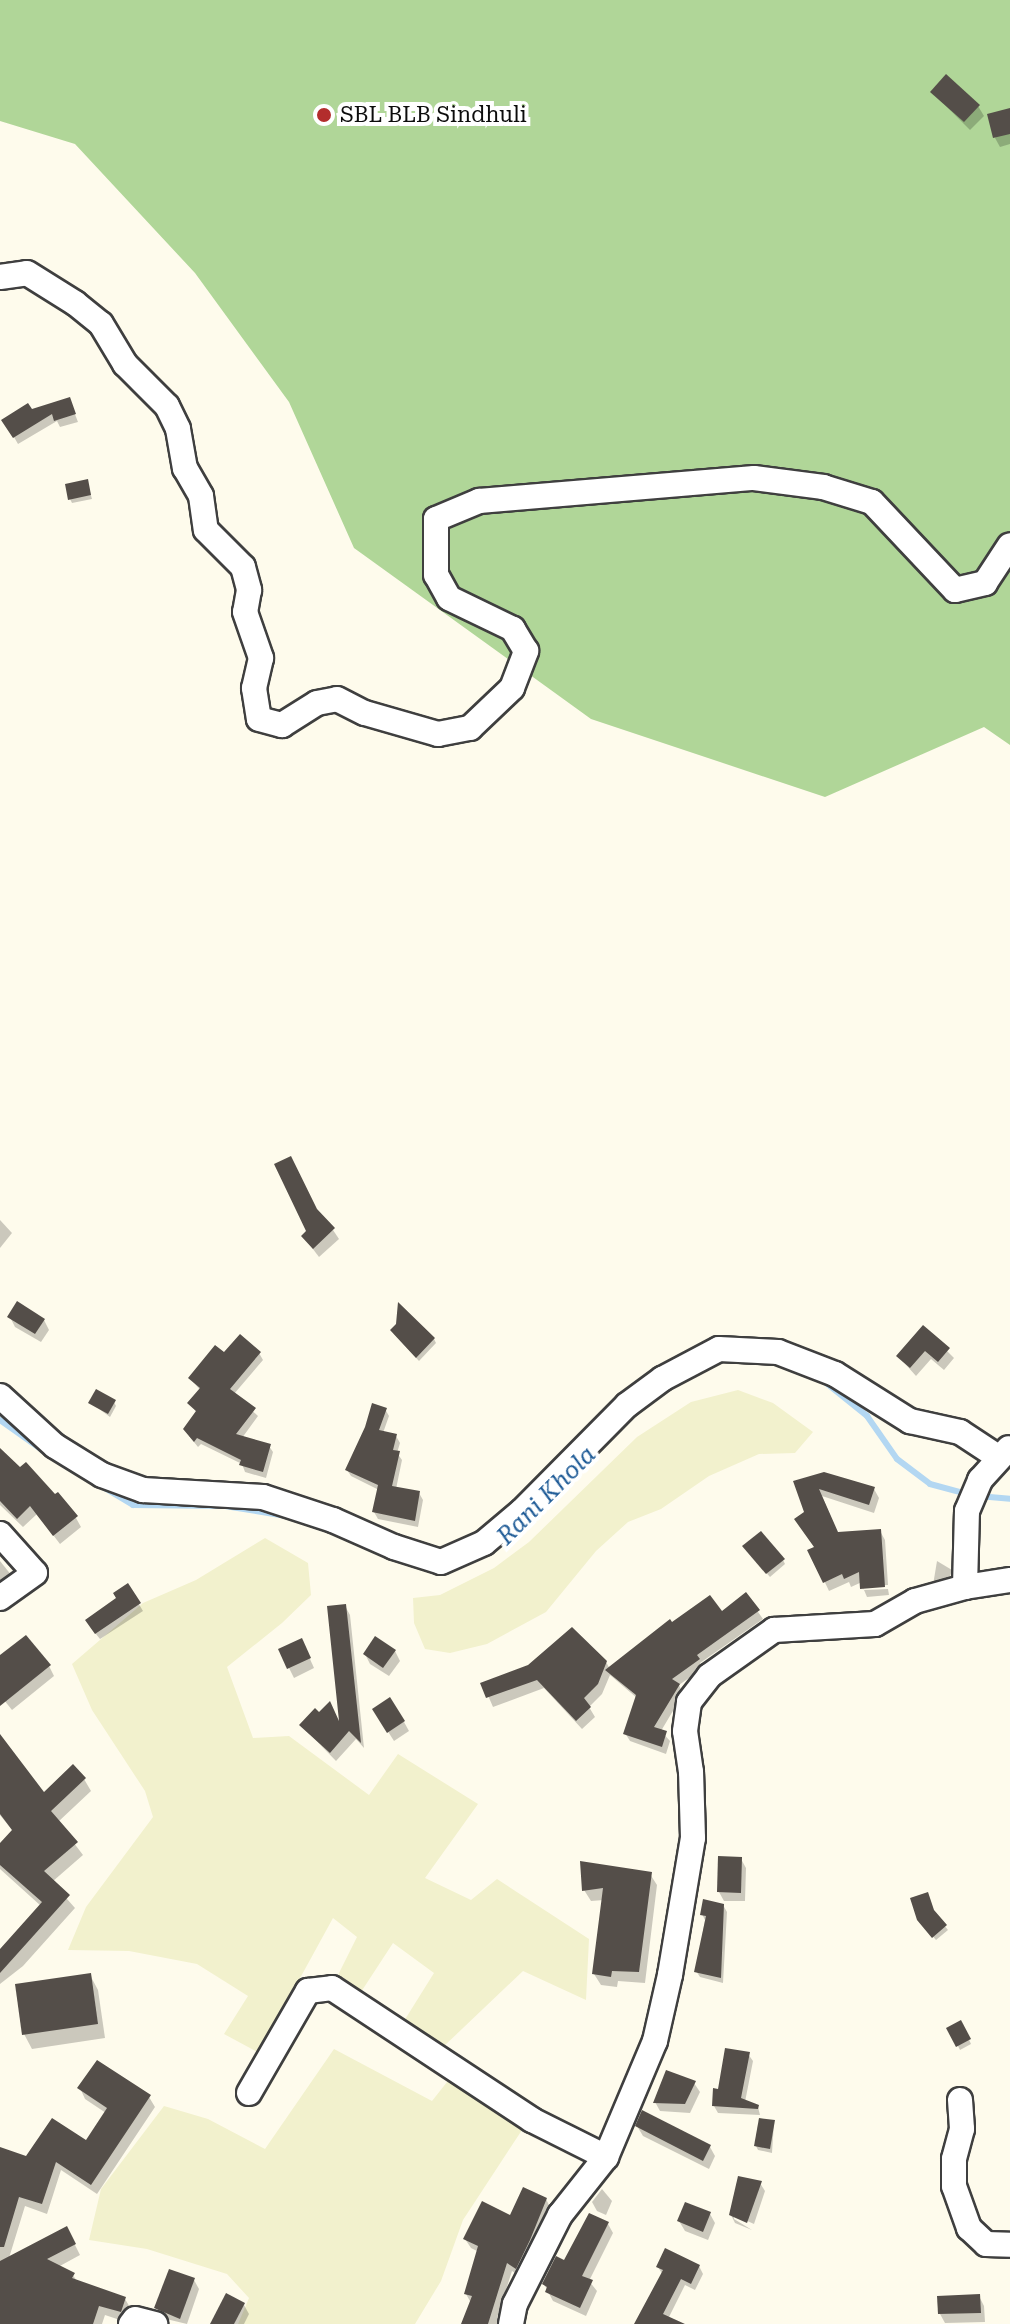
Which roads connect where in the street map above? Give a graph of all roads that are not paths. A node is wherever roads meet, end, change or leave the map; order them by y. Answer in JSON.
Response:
{"nodes":[{"id":1,"x":0,"y":277,"type":"edge"},
{"id":2,"x":1010,"y":545,"type":"edge"},
{"id":3,"x":0,"y":1396,"type":"edge"},
{"id":4,"x":1004,"y":1452,"type":"edge"},
{"id":5,"x":0,"y":1534,"type":"edge"},
{"id":6,"x":1010,"y":1580,"type":"edge"},
{"id":7,"x":965,"y":1587,"type":"junction"},
{"id":8,"x":0,"y":1598,"type":"edge"},
{"id":9,"x":249,"y":2093,"type":"dead end"},
{"id":10,"x":960,"y":2100,"type":"dead end"},
{"id":11,"x":606,"y":2157,"type":"junction"},
{"id":12,"x":1010,"y":2245,"type":"edge"},
{"id":13,"x":131,"y":2324,"type":"edge"},
{"id":14,"x":155,"y":2324,"type":"edge"},
{"id":15,"x":511,"y":2324,"type":"edge"}],
"edges":[{"from":1,"to":2,"type":"street"},
{"from":3,"to":4,"type":"street"},
{"from":4,"to":7,"type":"street"},
{"from":5,"to":8,"type":"street"},
{"from":6,"to":7,"type":"street"},
{"from":7,"to":11,"type":"street"},
{"from":9,"to":11,"type":"street"},
{"from":10,"to":12,"type":"street"},
{"from":11,"to":15,"type":"street"},
{"from":13,"to":14,"type":"street"}]}
